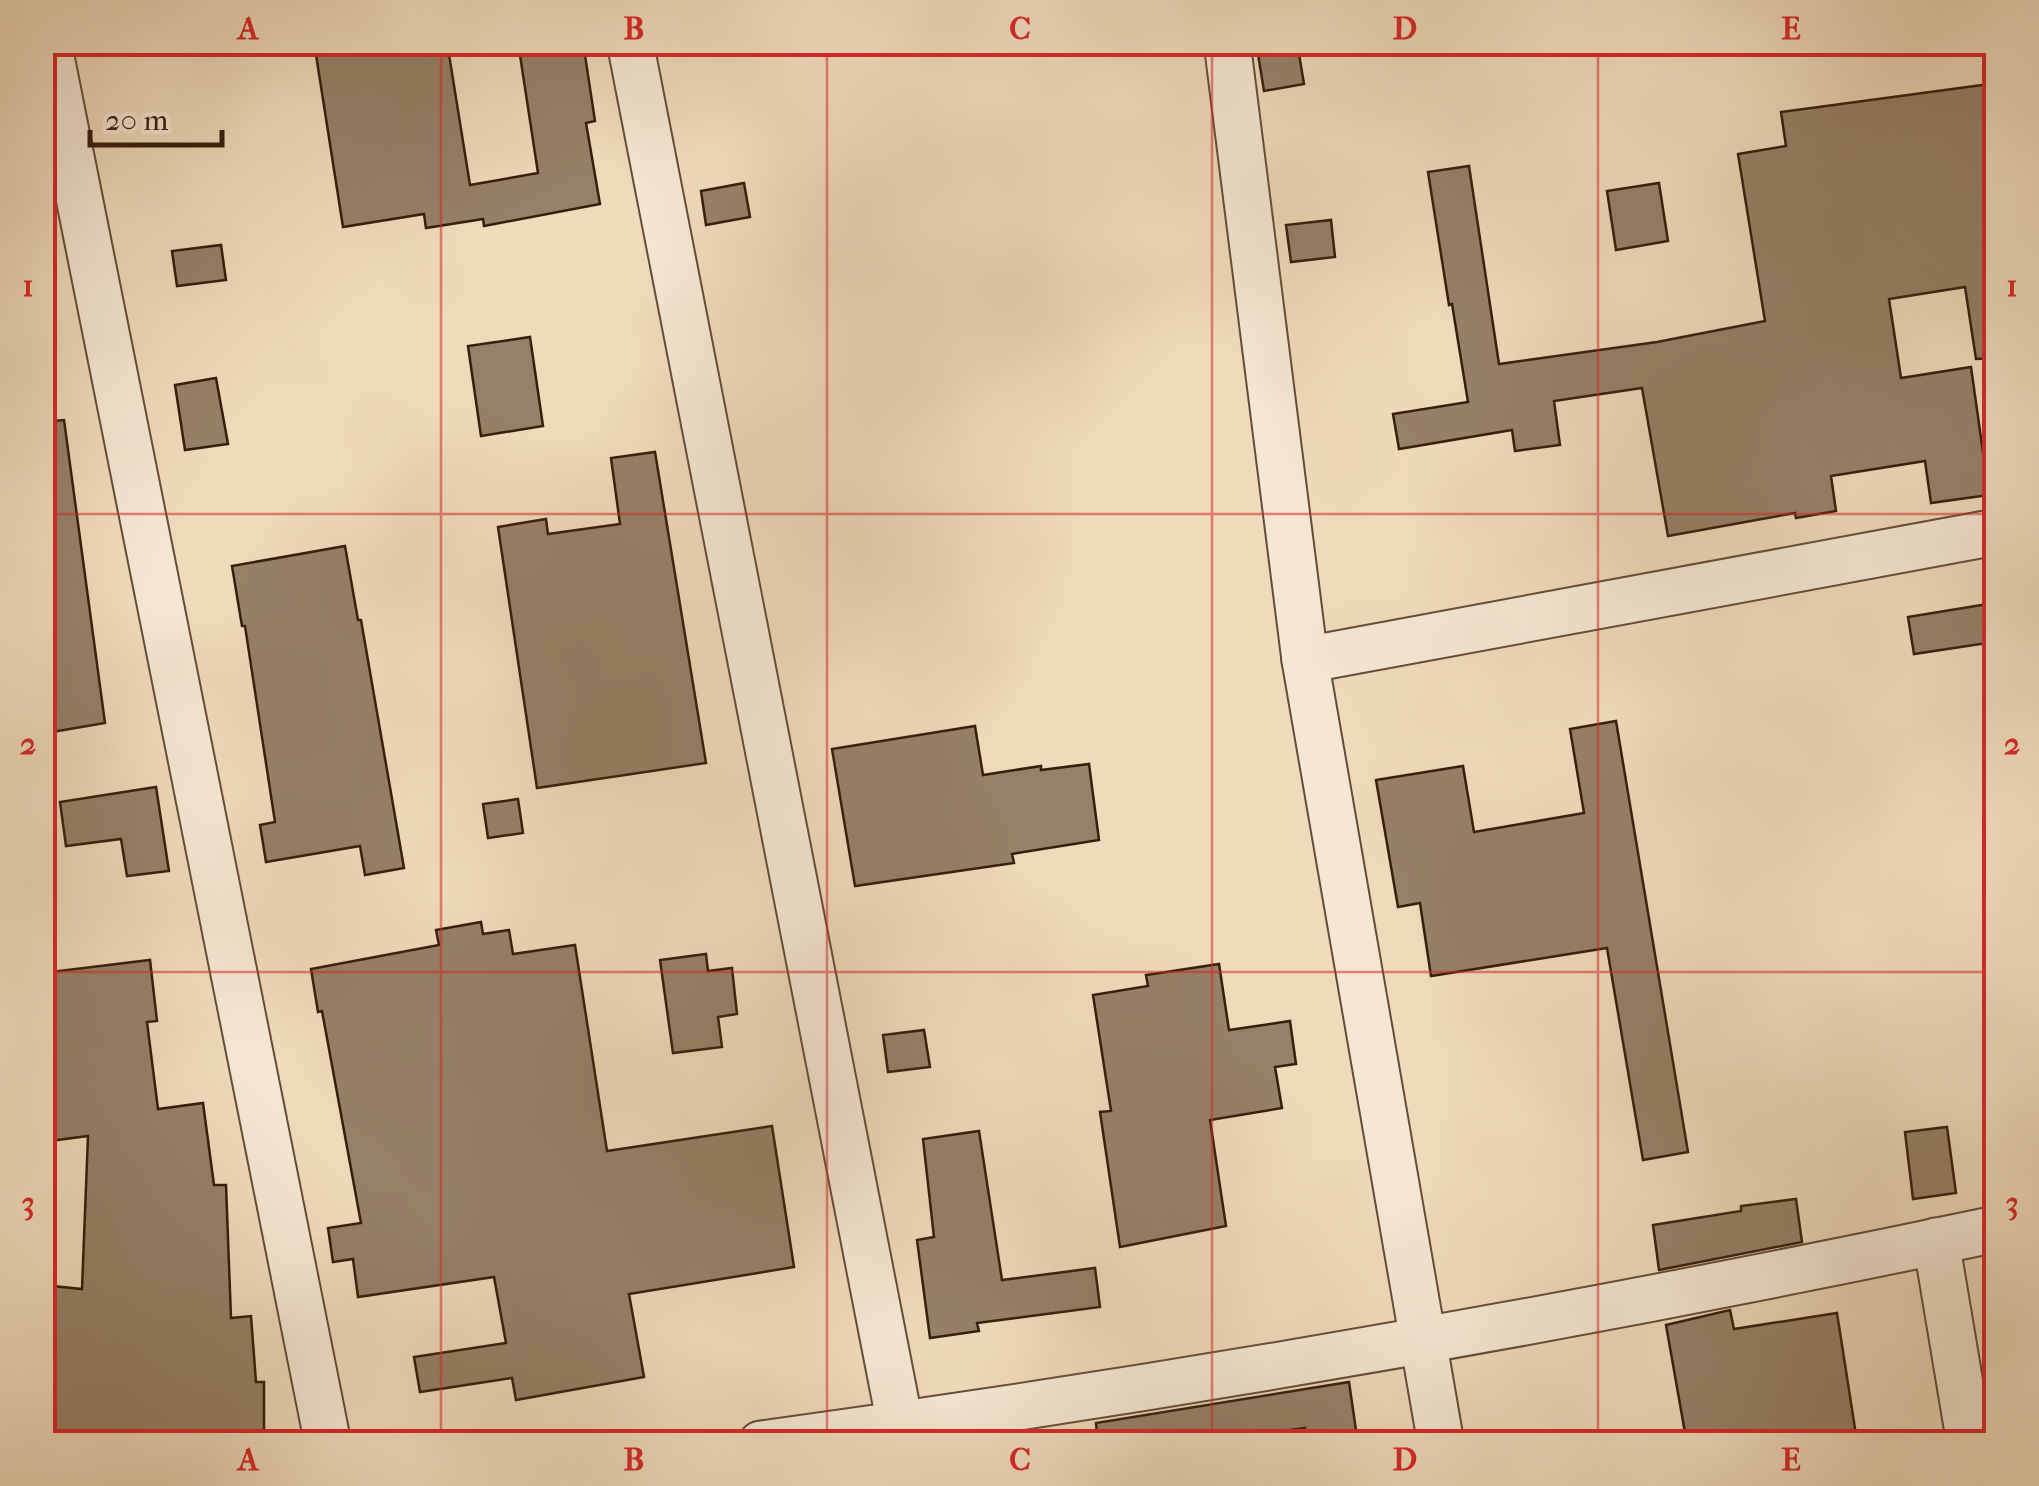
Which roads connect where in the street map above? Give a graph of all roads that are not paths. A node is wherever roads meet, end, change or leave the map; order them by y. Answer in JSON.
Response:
{"nodes":[{"id":1,"x":48,"y":42,"type":"edge"},
{"id":2,"x":630,"y":42,"type":"edge"},
{"id":3,"x":1227,"y":42,"type":"edge"},
{"id":4,"x":1996,"y":532,"type":"edge"},
{"id":5,"x":1305,"y":660,"type":"junction"},
{"id":6,"x":1996,"y":1228,"type":"edge"},
{"id":7,"x":1936,"y":1242,"type":"junction"},
{"id":8,"x":1424,"y":1341,"type":"junction"},
{"id":9,"x":902,"y":1434,"type":"edge"},
{"id":10,"x":328,"y":1444,"type":"edge"},
{"id":11,"x":761,"y":1444,"type":"edge"},
{"id":12,"x":1441,"y":1444,"type":"edge"},
{"id":13,"x":1970,"y":1444,"type":"edge"}],
"edges":[{"from":1,"to":10,"type":"street"},
{"from":2,"to":9,"type":"street"},
{"from":3,"to":5,"type":"street"},
{"from":4,"to":5,"type":"street"},
{"from":5,"to":8,"type":"street"},
{"from":6,"to":7,"type":"street"},
{"from":7,"to":8,"type":"street"},
{"from":7,"to":13,"type":"street"},
{"from":8,"to":9,"type":"street"},
{"from":8,"to":12,"type":"street"},
{"from":9,"to":11,"type":"street"}]}
